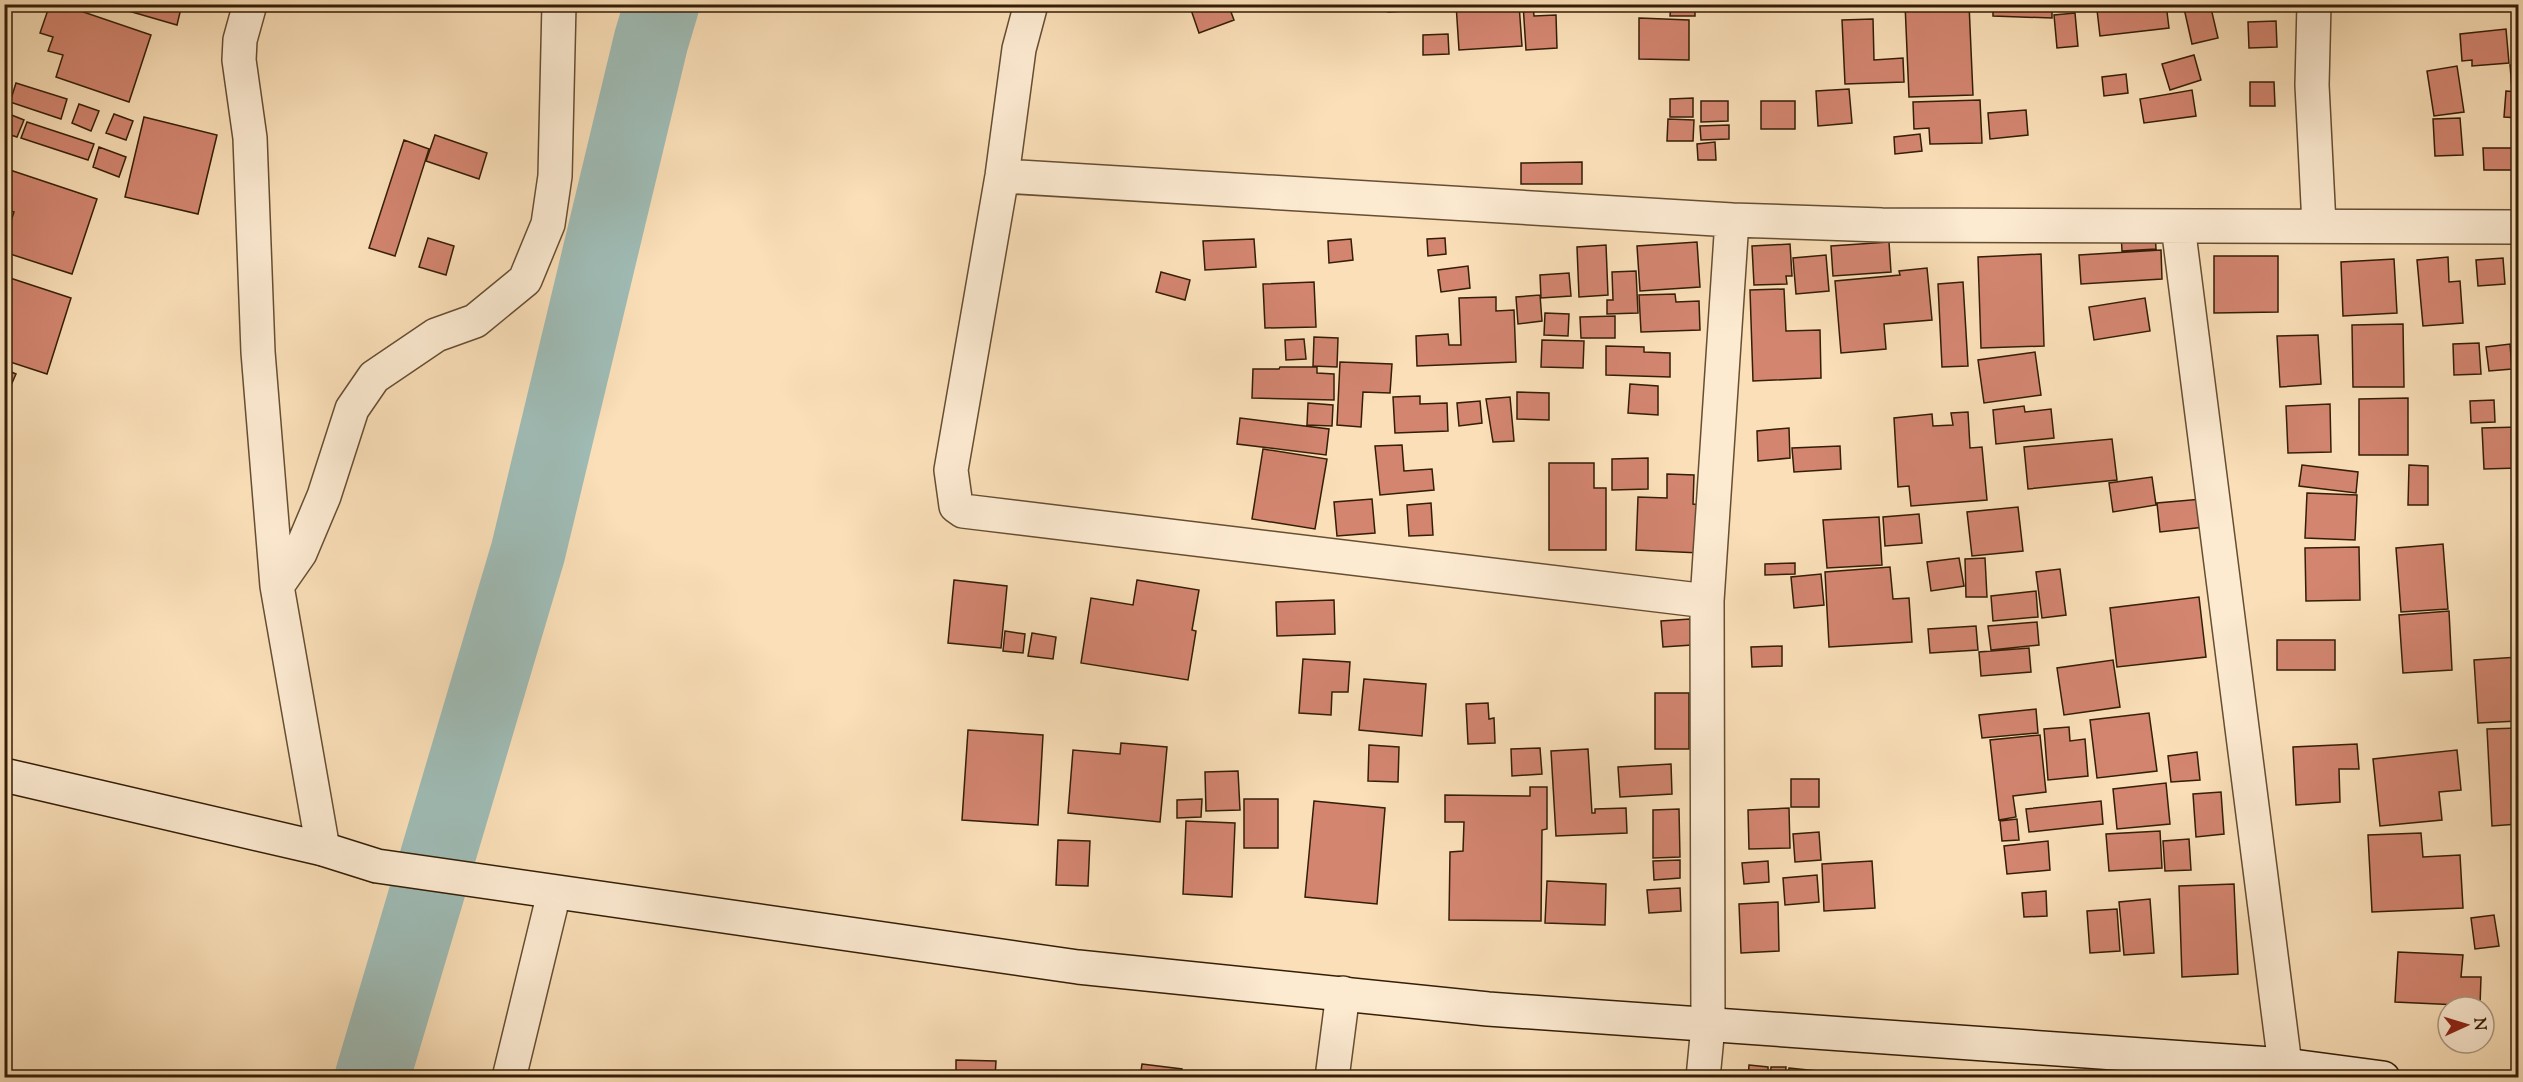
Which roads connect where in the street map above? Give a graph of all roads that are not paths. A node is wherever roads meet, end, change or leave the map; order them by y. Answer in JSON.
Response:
{"nodes":[{"id":1,"x":250,"y":4,"type":"edge"},
{"id":2,"x":559,"y":4,"type":"edge"},
{"id":3,"x":1031,"y":4,"type":"edge"},
{"id":4,"x":2314,"y":4,"type":"edge"},
{"id":5,"x":1002,"y":176,"type":"junction"},
{"id":6,"x":1732,"y":220,"type":"junction"},
{"id":7,"x":2319,"y":225,"type":"junction"},
{"id":8,"x":2178,"y":226,"type":"junction"},
{"id":9,"x":2518,"y":227,"type":"edge"},
{"id":10,"x":278,"y":586,"type":"junction"},
{"id":11,"x":1707,"y":601,"type":"junction"},
{"id":12,"x":4,"y":775,"type":"edge"},
{"id":13,"x":323,"y":849,"type":"junction"},
{"id":14,"x":554,"y":893,"type":"junction"},
{"id":15,"x":1343,"y":993,"type":"junction"},
{"id":16,"x":1708,"y":1026,"type":"junction"},
{"id":17,"x":2285,"y":1065,"type":"junction"},
{"id":18,"x":509,"y":1077,"type":"edge"},
{"id":19,"x":1332,"y":1077,"type":"edge"},
{"id":20,"x":1703,"y":1077,"type":"edge"},
{"id":21,"x":2383,"y":1077,"type":"edge"}],
"edges":[{"from":1,"to":10,"type":"street"},
{"from":2,"to":10,"type":"street"},
{"from":3,"to":5,"type":"street"},
{"from":4,"to":7,"type":"street"},
{"from":5,"to":6,"type":"street"},
{"from":5,"to":11,"type":"street"},
{"from":6,"to":8,"type":"street"},
{"from":6,"to":11,"type":"street"},
{"from":7,"to":8,"type":"street"},
{"from":7,"to":9,"type":"street"},
{"from":8,"to":17,"type":"street"},
{"from":10,"to":13,"type":"street"},
{"from":11,"to":16,"type":"street"},
{"from":12,"to":13,"type":"street"},
{"from":13,"to":14,"type":"street"},
{"from":14,"to":15,"type":"street"},
{"from":14,"to":18,"type":"street"},
{"from":15,"to":16,"type":"street"},
{"from":15,"to":19,"type":"street"},
{"from":16,"to":17,"type":"street"},
{"from":16,"to":20,"type":"street"},
{"from":17,"to":21,"type":"street"}]}
